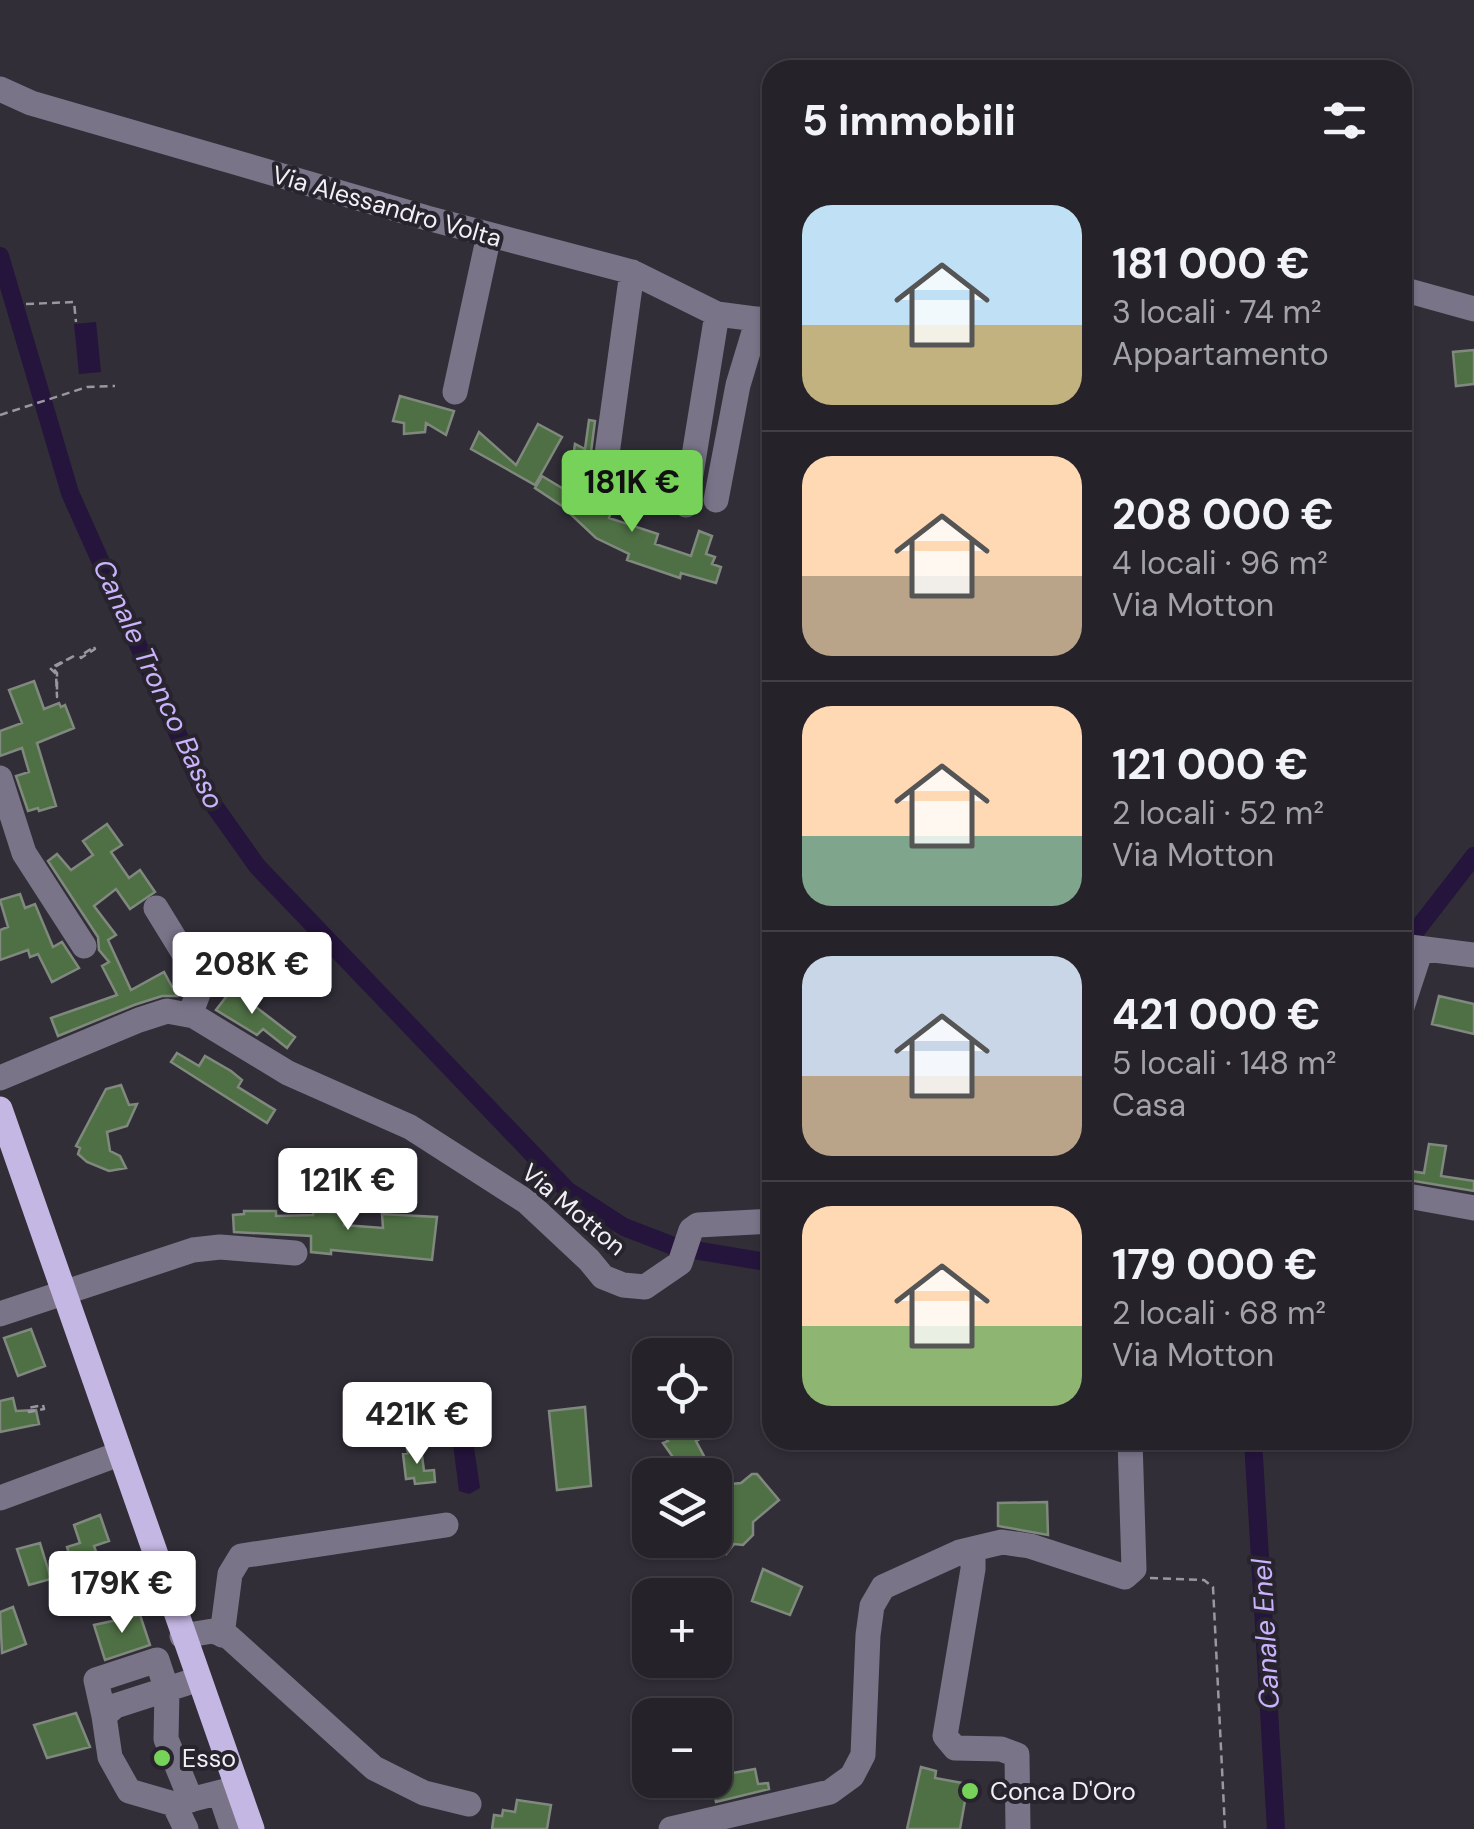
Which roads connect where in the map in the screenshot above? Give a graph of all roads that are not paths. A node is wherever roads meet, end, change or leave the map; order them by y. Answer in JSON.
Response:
{"nodes":[{"id":1,"x":0,"y":89,"type":"edge"},
{"id":2,"x":489,"y":235,"type":"junction"},
{"id":3,"x":632,"y":272,"type":"junction"},
{"id":4,"x":1412,"y":293,"type":"edge"},
{"id":5,"x":1474,"y":309,"type":"edge"},
{"id":6,"x":717,"y":314,"type":"junction"},
{"id":7,"x":762,"y":320,"type":"edge"},
{"id":8,"x":762,"y":327,"type":"edge"},
{"id":9,"x":455,"y":392,"type":"dead end"},
{"id":10,"x":608,"y":454,"type":"dead end"},
{"id":11,"x":716,"y":500,"type":"dead end"},
{"id":12,"x":686,"y":504,"type":"dead end"},
{"id":13,"x":0,"y":778,"type":"edge"},
{"id":14,"x":24,"y":853,"type":"junction"},
{"id":15,"x":0,"y":865,"type":"edge"},
{"id":16,"x":156,"y":908,"type":"dead end"},
{"id":17,"x":84,"y":946,"type":"dead end"},
{"id":18,"x":1412,"y":948,"type":"edge"},
{"id":19,"x":1474,"y":954,"type":"edge"},
{"id":20,"x":190,"y":1015,"type":"junction"},
{"id":21,"x":0,"y":1078,"type":"edge"},
{"id":22,"x":0,"y":1109,"type":"edge"},
{"id":23,"x":1412,"y":1197,"type":"edge"},
{"id":24,"x":1474,"y":1208,"type":"edge"},
{"id":25,"x":762,"y":1222,"type":"edge"},
{"id":26,"x":295,"y":1253,"type":"dead end"},
{"id":27,"x":62,"y":1292,"type":"junction"},
{"id":28,"x":0,"y":1314,"type":"edge"},
{"id":29,"x":1130,"y":1450,"type":"edge"},
{"id":30,"x":119,"y":1454,"type":"junction"},
{"id":31,"x":0,"y":1498,"type":"edge"},
{"id":32,"x":446,"y":1525,"type":"dead end"},
{"id":33,"x":973,"y":1549,"type":"junction"},
{"id":34,"x":222,"y":1634,"type":"junction"},
{"id":35,"x":182,"y":1636,"type":"junction"},
{"id":36,"x":200,"y":1679,"type":"junction"},
{"id":37,"x":167,"y":1690,"type":"junction"},
{"id":38,"x":229,"y":1791,"type":"junction"},
{"id":39,"x":182,"y":1802,"type":"junction"},
{"id":40,"x":470,"y":1804,"type":"dead end"},
{"id":41,"x":186,"y":1829,"type":"edge"},
{"id":42,"x":232,"y":1829,"type":"edge"},
{"id":43,"x":252,"y":1829,"type":"edge"},
{"id":44,"x":671,"y":1829,"type":"edge"},
{"id":45,"x":1018,"y":1829,"type":"edge"}],
"edges":[{"from":1,"to":2,"type":"street","name":"Via Alessandro Volta"},
{"from":2,"to":3,"type":"street","name":"Via Alessandro Volta"},
{"from":2,"to":9,"type":"street"},
{"from":3,"to":6,"type":"street","name":"Via Alessandro Volta"},
{"from":3,"to":10,"type":"street"},
{"from":4,"to":5,"type":"street"},
{"from":6,"to":7,"type":"street","name":"Via Alessandro Volta"},
{"from":6,"to":12,"type":"street"},
{"from":8,"to":11,"type":"street"},
{"from":13,"to":14,"type":"street"},
{"from":14,"to":15,"type":"street"},
{"from":14,"to":17,"type":"street"},
{"from":16,"to":20,"type":"street"},
{"from":18,"to":19,"type":"street"},
{"from":20,"to":21,"type":"street"},
{"from":20,"to":25,"type":"street","name":"Via Motton"},
{"from":22,"to":27,"type":"main road"},
{"from":23,"to":24,"type":"street"},
{"from":26,"to":27,"type":"street"},
{"from":27,"to":28,"type":"street"},
{"from":27,"to":30,"type":"main road"},
{"from":29,"to":33,"type":"street"},
{"from":30,"to":31,"type":"street"},
{"from":30,"to":35,"type":"main road"},
{"from":32,"to":34,"type":"street"},
{"from":33,"to":44,"type":"street"},
{"from":33,"to":45,"type":"street"},
{"from":34,"to":35,"type":"street"},
{"from":34,"to":40,"type":"street"},
{"from":35,"to":36,"type":"main road"},
{"from":36,"to":37,"type":"street"},
{"from":36,"to":38,"type":"main road"},
{"from":37,"to":39,"type":"street"},
{"from":37,"to":39,"type":"street"},
{"from":38,"to":39,"type":"street"},
{"from":38,"to":42,"type":"street"},
{"from":38,"to":43,"type":"main road"},
{"from":39,"to":41,"type":"street"}]}
